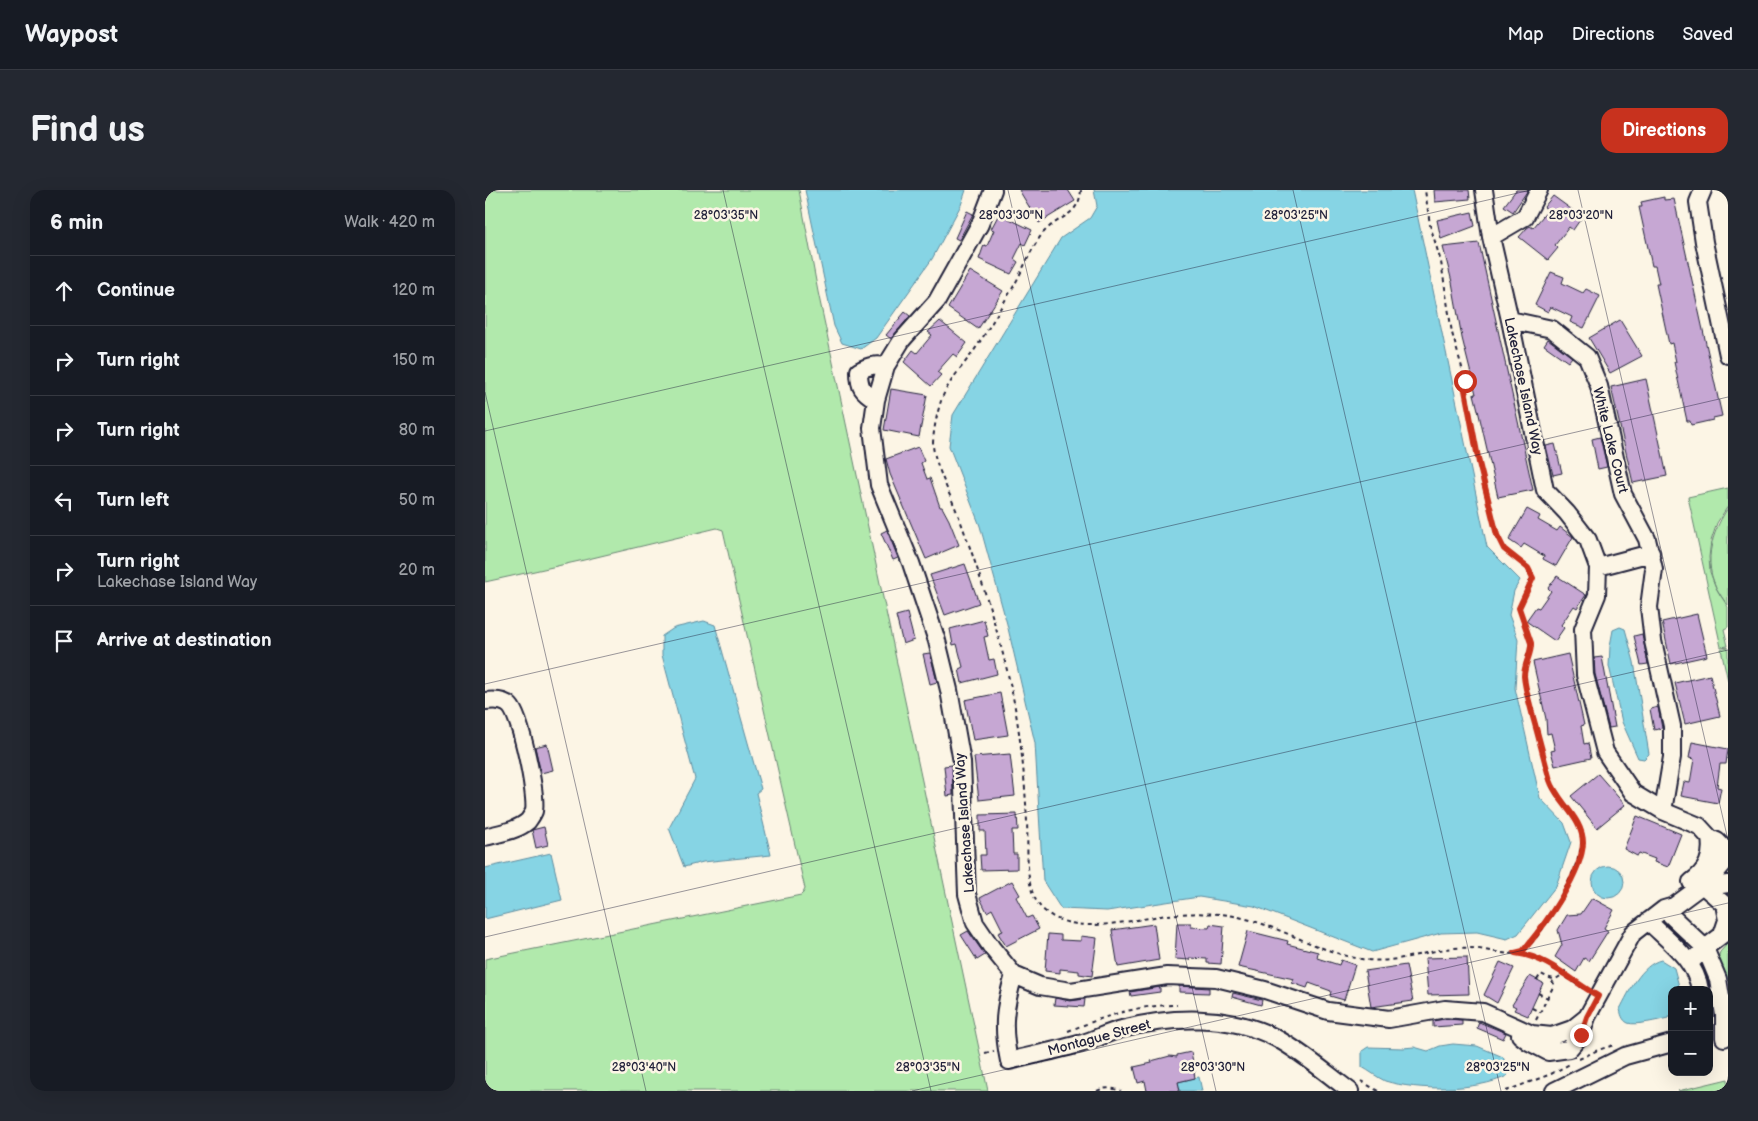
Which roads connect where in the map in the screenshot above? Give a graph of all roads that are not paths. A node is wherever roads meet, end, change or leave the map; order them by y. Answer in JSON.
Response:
{"nodes":[{"id":1,"x":993,"y":190,"type":"edge"},
{"id":2,"x":1484,"y":190,"type":"edge"},
{"id":3,"x":1539,"y":190,"type":"edge"},
{"id":4,"x":1703,"y":190,"type":"edge"},
{"id":5,"x":1491,"y":237,"type":"junction"},
{"id":6,"x":1510,"y":320,"type":"junction"},
{"id":7,"x":1728,"y":355,"type":"edge"},
{"id":8,"x":885,"y":366,"type":"junction"},
{"id":9,"x":876,"y":400,"type":"junction"},
{"id":10,"x":1651,"y":553,"type":"junction"},
{"id":11,"x":1598,"y":567,"type":"junction"},
{"id":12,"x":485,"y":701,"type":"edge"},
{"id":13,"x":1663,"y":812,"type":"junction"},
{"id":14,"x":485,"y":837,"type":"edge"},
{"id":15,"x":1728,"y":884,"type":"edge"},
{"id":16,"x":1704,"y":885,"type":"junction"},
{"id":17,"x":1664,"y":909,"type":"junction"},
{"id":18,"x":1728,"y":920,"type":"edge"},
{"id":19,"x":1648,"y":921,"type":"junction"},
{"id":20,"x":1705,"y":948,"type":"junction"},
{"id":21,"x":1690,"y":963,"type":"junction"},
{"id":22,"x":1015,"y":975,"type":"junction"},
{"id":23,"x":1700,"y":986,"type":"edge"},
{"id":24,"x":1587,"y":1017,"type":"junction"},
{"id":25,"x":1505,"y":1022,"type":"junction"},
{"id":26,"x":1720,"y":1038,"type":"edge"},
{"id":27,"x":1668,"y":1044,"type":"edge"},
{"id":28,"x":1350,"y":1091,"type":"edge"},
{"id":29,"x":1554,"y":1091,"type":"edge"}],
"edges":[{"from":1,"to":8,"type":"street","name":"Lakechase Island Way"},
{"from":2,"to":5,"type":"street","name":"Lakechase Island Way"},
{"from":3,"to":5,"type":"street"},
{"from":4,"to":7,"type":"street"},
{"from":5,"to":6,"type":"street","name":"Lakechase Island Way"},
{"from":6,"to":10,"type":"street","name":"White Lake Court"},
{"from":6,"to":11,"type":"street","name":"Lakechase Island Way"},
{"from":8,"to":9,"type":"street","name":"Lakechase Island Way"},
{"from":8,"to":9,"type":"street"},
{"from":9,"to":22,"type":"street","name":"Lakechase Island Way"},
{"from":10,"to":11,"type":"street"},
{"from":10,"to":13,"type":"street","name":"White Lake Court"},
{"from":11,"to":13,"type":"street","name":"Lakechase Island Way"},
{"from":12,"to":14,"type":"street"},
{"from":13,"to":16,"type":"street","name":"Lakechase Island Way"},
{"from":15,"to":16,"type":"street"},
{"from":16,"to":17,"type":"street","name":"Lakechase Island Way"},
{"from":16,"to":18,"type":"street"},
{"from":17,"to":19,"type":"street","name":"Lakechase Island Way"},
{"from":17,"to":20,"type":"street"},
{"from":18,"to":20,"type":"street"},
{"from":19,"to":21,"type":"street"},
{"from":19,"to":24,"type":"street","name":"Lakechase Island Way"},
{"from":20,"to":21,"type":"street"},
{"from":20,"to":26,"type":"street"},
{"from":21,"to":23,"type":"street"},
{"from":22,"to":25,"type":"street","name":"Lakechase Island Way"},
{"from":22,"to":28,"type":"street","name":"Montague Street"},
{"from":24,"to":25,"type":"street","name":"Lakechase Island Way"},
{"from":24,"to":25,"type":"street","name":"Lakechase Island Way"},
{"from":27,"to":29,"type":"street"}]}
